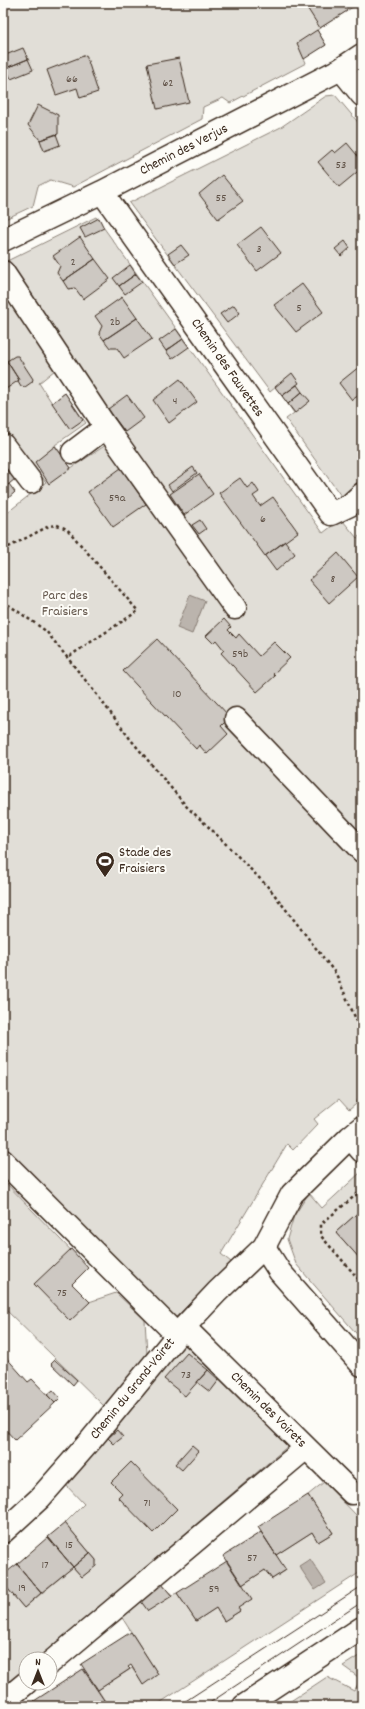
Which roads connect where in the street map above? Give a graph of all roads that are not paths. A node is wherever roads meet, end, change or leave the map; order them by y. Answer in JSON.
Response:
{"nodes":[{"id":1,"x":362,"y":55,"type":"edge"},
{"id":2,"x":341,"y":69,"type":"junction"},
{"id":3,"x":362,"y":95,"type":"edge"},
{"id":4,"x":102,"y":192,"type":"junction"},
{"id":5,"x":3,"y":240,"type":"edge"},
{"id":6,"x":3,"y":272,"type":"edge"},
{"id":7,"x":106,"y":427,"type":"junction"},
{"id":8,"x":3,"y":445,"type":"edge"},
{"id":9,"x":73,"y":452,"type":"dead end"},
{"id":10,"x":31,"y":482,"type":"dead end"},
{"id":11,"x":362,"y":494,"type":"edge"},
{"id":12,"x":235,"y":608,"type":"dead end"},
{"id":13,"x":236,"y":719,"type":"dead end"},
{"id":14,"x":362,"y":851,"type":"edge"},
{"id":15,"x":358,"y":1138,"type":"edge"},
{"id":16,"x":3,"y":1161,"type":"edge"},
{"id":17,"x":264,"y":1247,"type":"junction"},
{"id":18,"x":181,"y":1331,"type":"junction"},
{"id":19,"x":362,"y":1365,"type":"edge"},
{"id":20,"x":306,"y":1448,"type":"junction"},
{"id":21,"x":352,"y":1493,"type":"dead end"},
{"id":22,"x":3,"y":1532,"type":"edge"},
{"id":23,"x":362,"y":1628,"type":"edge"},
{"id":24,"x":58,"y":1656,"type":"edge"},
{"id":25,"x":18,"y":1690,"type":"edge"},
{"id":26,"x":3,"y":1702,"type":"edge"},
{"id":27,"x":244,"y":1706,"type":"edge"}],
"edges":[{"from":1,"to":2,"type":"street","name":"Chemin des Verjus"},
{"from":2,"to":3,"type":"street"},
{"from":2,"to":4,"type":"street","name":"Chemin des Verjus"},
{"from":4,"to":5,"type":"street","name":"Chemin des Verjus"},
{"from":4,"to":11,"type":"street","name":"Chemin des Fauvettes"},
{"from":6,"to":7,"type":"street"},
{"from":7,"to":9,"type":"street"},
{"from":7,"to":12,"type":"street"},
{"from":8,"to":10,"type":"street"},
{"from":13,"to":14,"type":"street"},
{"from":15,"to":17,"type":"street","name":"Chemin du Grand-Voiret"},
{"from":16,"to":18,"type":"street","name":"Chemin des Voirets"},
{"from":17,"to":18,"type":"street","name":"Chemin du Grand-Voiret"},
{"from":17,"to":19,"type":"street"},
{"from":18,"to":20,"type":"street","name":"Chemin des Voirets"},
{"from":18,"to":22,"type":"street","name":"Chemin du Grand-Voiret"},
{"from":20,"to":21,"type":"street","name":"Chemin des Voirets"},
{"from":20,"to":24,"type":"street"},
{"from":23,"to":27,"type":"street"},
{"from":25,"to":26,"type":"street"}]}
